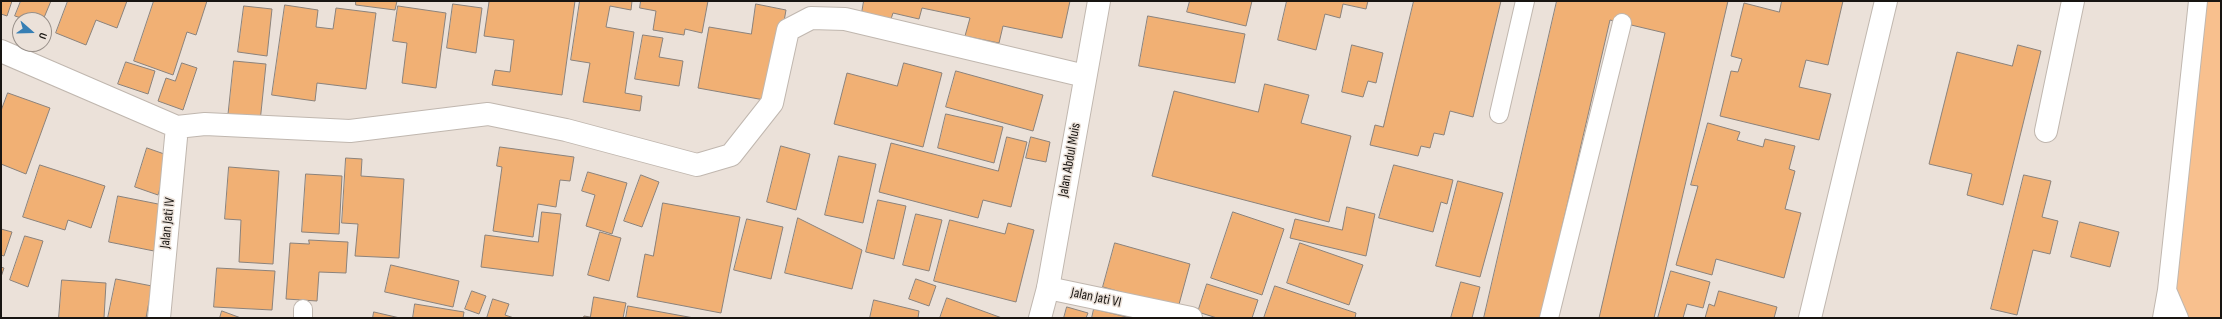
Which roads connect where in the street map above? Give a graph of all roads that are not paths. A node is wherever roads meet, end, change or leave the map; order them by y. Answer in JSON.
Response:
{"nodes":[{"id":1,"x":1099,"y":1,"type":"edge"},
{"id":2,"x":1525,"y":1,"type":"edge"},
{"id":3,"x":1886,"y":1,"type":"edge"},
{"id":4,"x":2073,"y":1,"type":"edge"},
{"id":5,"x":2198,"y":1,"type":"edge"},
{"id":6,"x":1622,"y":23,"type":"dead end"},
{"id":7,"x":1,"y":51,"type":"edge"},
{"id":8,"x":1085,"y":76,"type":"junction"},
{"id":9,"x":1499,"y":114,"type":"dead end"},
{"id":10,"x":177,"y":127,"type":"junction"},
{"id":11,"x":2046,"y":131,"type":"dead end"},
{"id":12,"x":1048,"y":288,"type":"junction"},
{"id":13,"x":2167,"y":290,"type":"junction"},
{"id":14,"x":159,"y":318,"type":"edge"},
{"id":15,"x":1040,"y":318,"type":"edge"},
{"id":16,"x":1191,"y":318,"type":"edge"},
{"id":17,"x":1550,"y":318,"type":"edge"},
{"id":18,"x":1810,"y":318,"type":"edge"},
{"id":19,"x":2162,"y":318,"type":"edge"},
{"id":20,"x":2179,"y":318,"type":"edge"}],
"edges":[{"from":1,"to":8,"type":"street","name":"Jalan Abdul Muis"},
{"from":2,"to":9,"type":"lane"},
{"from":3,"to":18,"type":"street"},
{"from":4,"to":11,"type":"street"},
{"from":5,"to":13,"type":"lane"},
{"from":6,"to":17,"type":"lane"},
{"from":7,"to":10,"type":"street"},
{"from":8,"to":10,"type":"street"},
{"from":8,"to":12,"type":"street","name":"Jalan Abdul Muis"},
{"from":10,"to":14,"type":"street","name":"Jalan Jati IV"},
{"from":12,"to":15,"type":"street","name":"Jalan Abdul Muis"},
{"from":12,"to":16,"type":"street","name":"Jalan Jati VI"},
{"from":13,"to":19,"type":"lane"},
{"from":13,"to":20,"type":"lane"}]}
